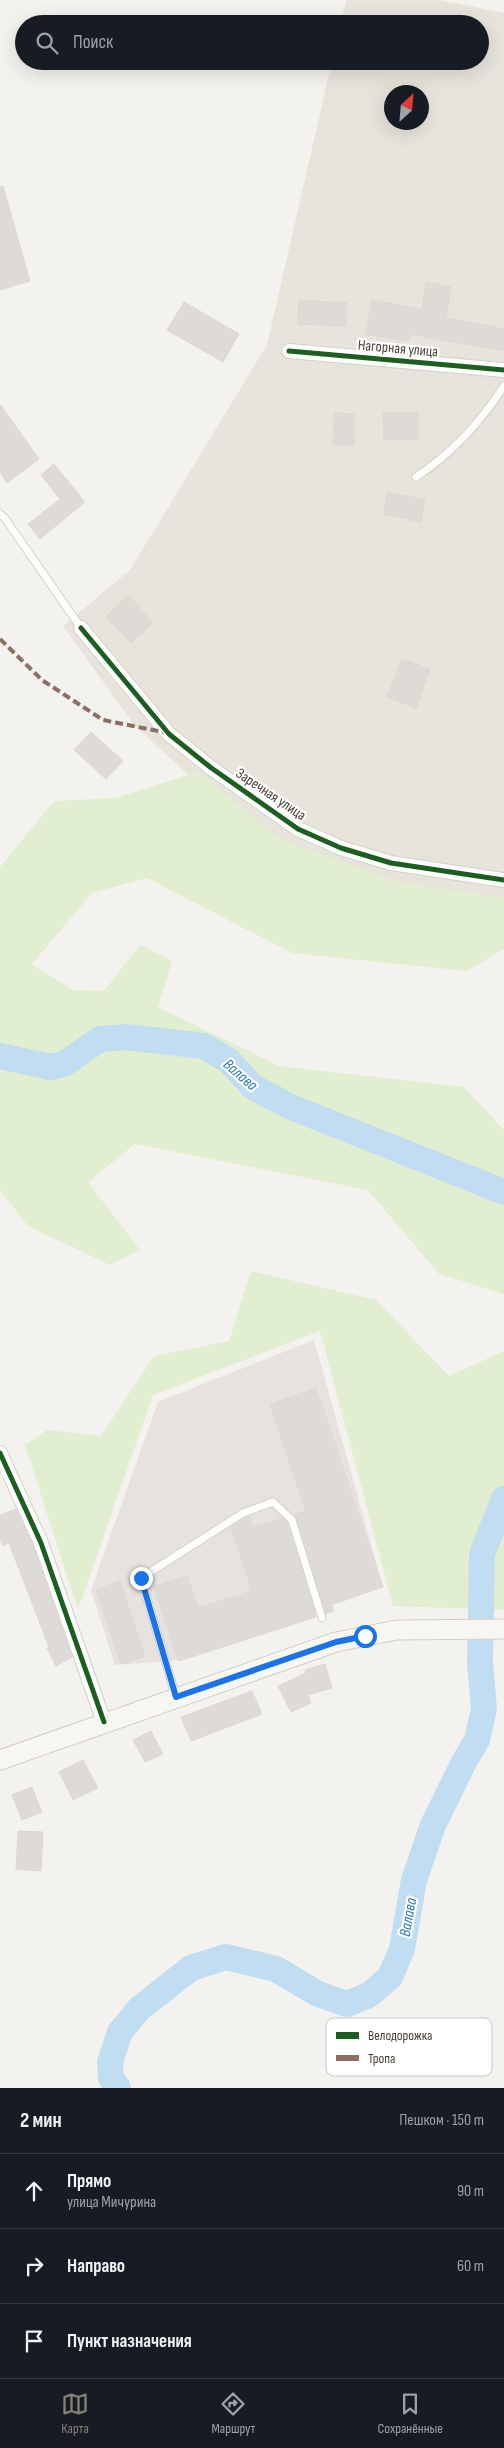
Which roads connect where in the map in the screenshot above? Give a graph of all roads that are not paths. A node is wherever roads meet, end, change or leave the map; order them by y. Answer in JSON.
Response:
{"nodes":[{"id":1,"x":289,"y":351,"type":"dead end"},
{"id":2,"x":504,"y":370,"type":"edge"},
{"id":3,"x":504,"y":386,"type":"edge"},
{"id":4,"x":416,"y":477,"type":"dead end"},
{"id":5,"x":0,"y":514,"type":"edge"},
{"id":6,"x":81,"y":628,"type":"joint"},
{"id":7,"x":504,"y":880,"type":"edge"},
{"id":8,"x":0,"y":1453,"type":"edge"},
{"id":9,"x":322,"y":1618,"type":"dead end"},
{"id":10,"x":504,"y":1629,"type":"edge"},
{"id":11,"x":176,"y":1697,"type":"junction"},
{"id":12,"x":104,"y":1722,"type":"junction"},
{"id":13,"x":0,"y":1760,"type":"edge"}],
"edges":[{"from":1,"to":2,"type":"street","name":"Нагорная улица"},
{"from":3,"to":4,"type":"lane"},
{"from":5,"to":6,"type":"lane"},
{"from":6,"to":7,"type":"street","name":"Заречная улица"},
{"from":8,"to":12,"type":"street"},
{"from":9,"to":11,"type":"lane"},
{"from":10,"to":11,"type":"main road"},
{"from":11,"to":12,"type":"main road"},
{"from":12,"to":13,"type":"main road"}]}
